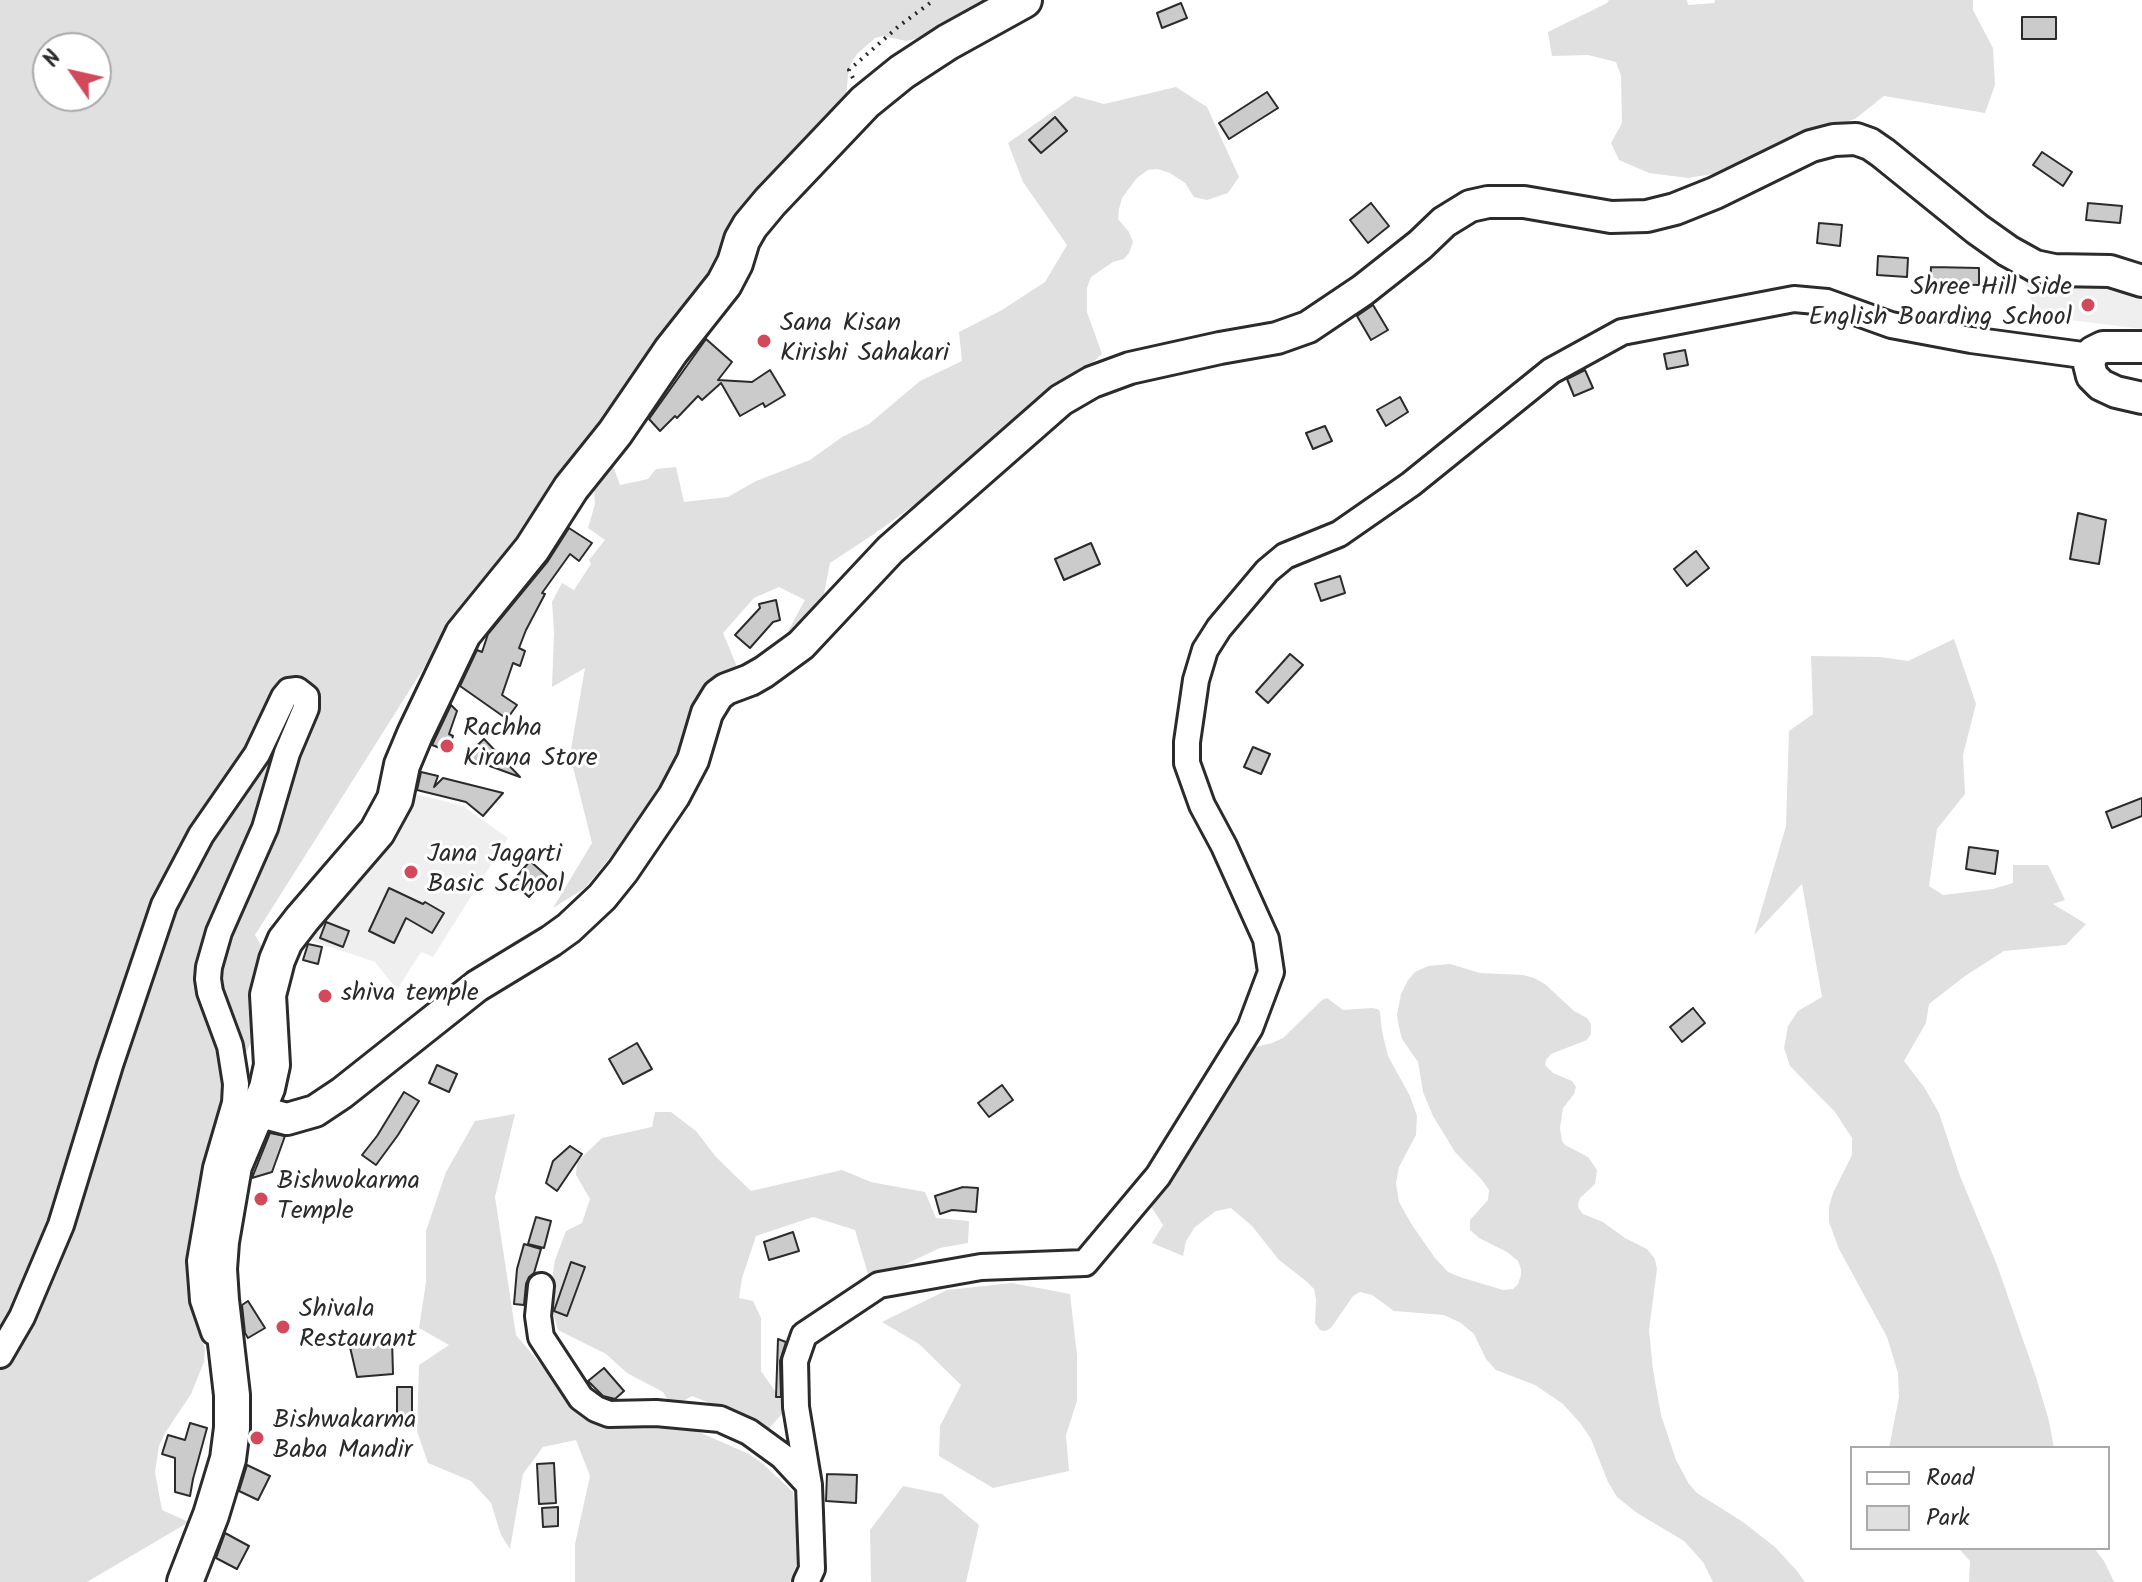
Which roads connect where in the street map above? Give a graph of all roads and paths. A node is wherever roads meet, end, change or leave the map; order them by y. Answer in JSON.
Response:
{"nodes":[{"id":1,"x":934,"y":0,"type":"edge"},
{"id":2,"x":1024,"y":0,"type":"edge"},
{"id":3,"x":865,"y":102,"type":"junction"},
{"id":4,"x":2142,"y":281,"type":"edge"},
{"id":5,"x":2142,"y":347,"type":"edge"},
{"id":6,"x":2090,"y":356,"type":"junction"},
{"id":7,"x":2142,"y":398,"type":"edge"},
{"id":8,"x":257,"y":1111,"type":"junction"},
{"id":9,"x":541,"y":1286,"type":"dead end"},
{"id":10,"x":0,"y":1355,"type":"edge"},
{"id":11,"x":227,"y":1359,"type":"junction"},
{"id":12,"x":809,"y":1485,"type":"junction"},
{"id":13,"x":185,"y":1582,"type":"edge"},
{"id":14,"x":806,"y":1582,"type":"edge"}],
"edges":[{"from":1,"to":3,"type":"path"},
{"from":2,"to":3,"type":"main road"},
{"from":3,"to":8,"type":"main road"},
{"from":4,"to":8,"type":"street"},
{"from":5,"to":6,"type":"street"},
{"from":6,"to":7,"type":"street"},
{"from":6,"to":12,"type":"street"},
{"from":8,"to":11,"type":"main road"},
{"from":9,"to":12,"type":"street"},
{"from":10,"to":11,"type":"street"},
{"from":11,"to":13,"type":"main road"},
{"from":12,"to":14,"type":"street"}]}
